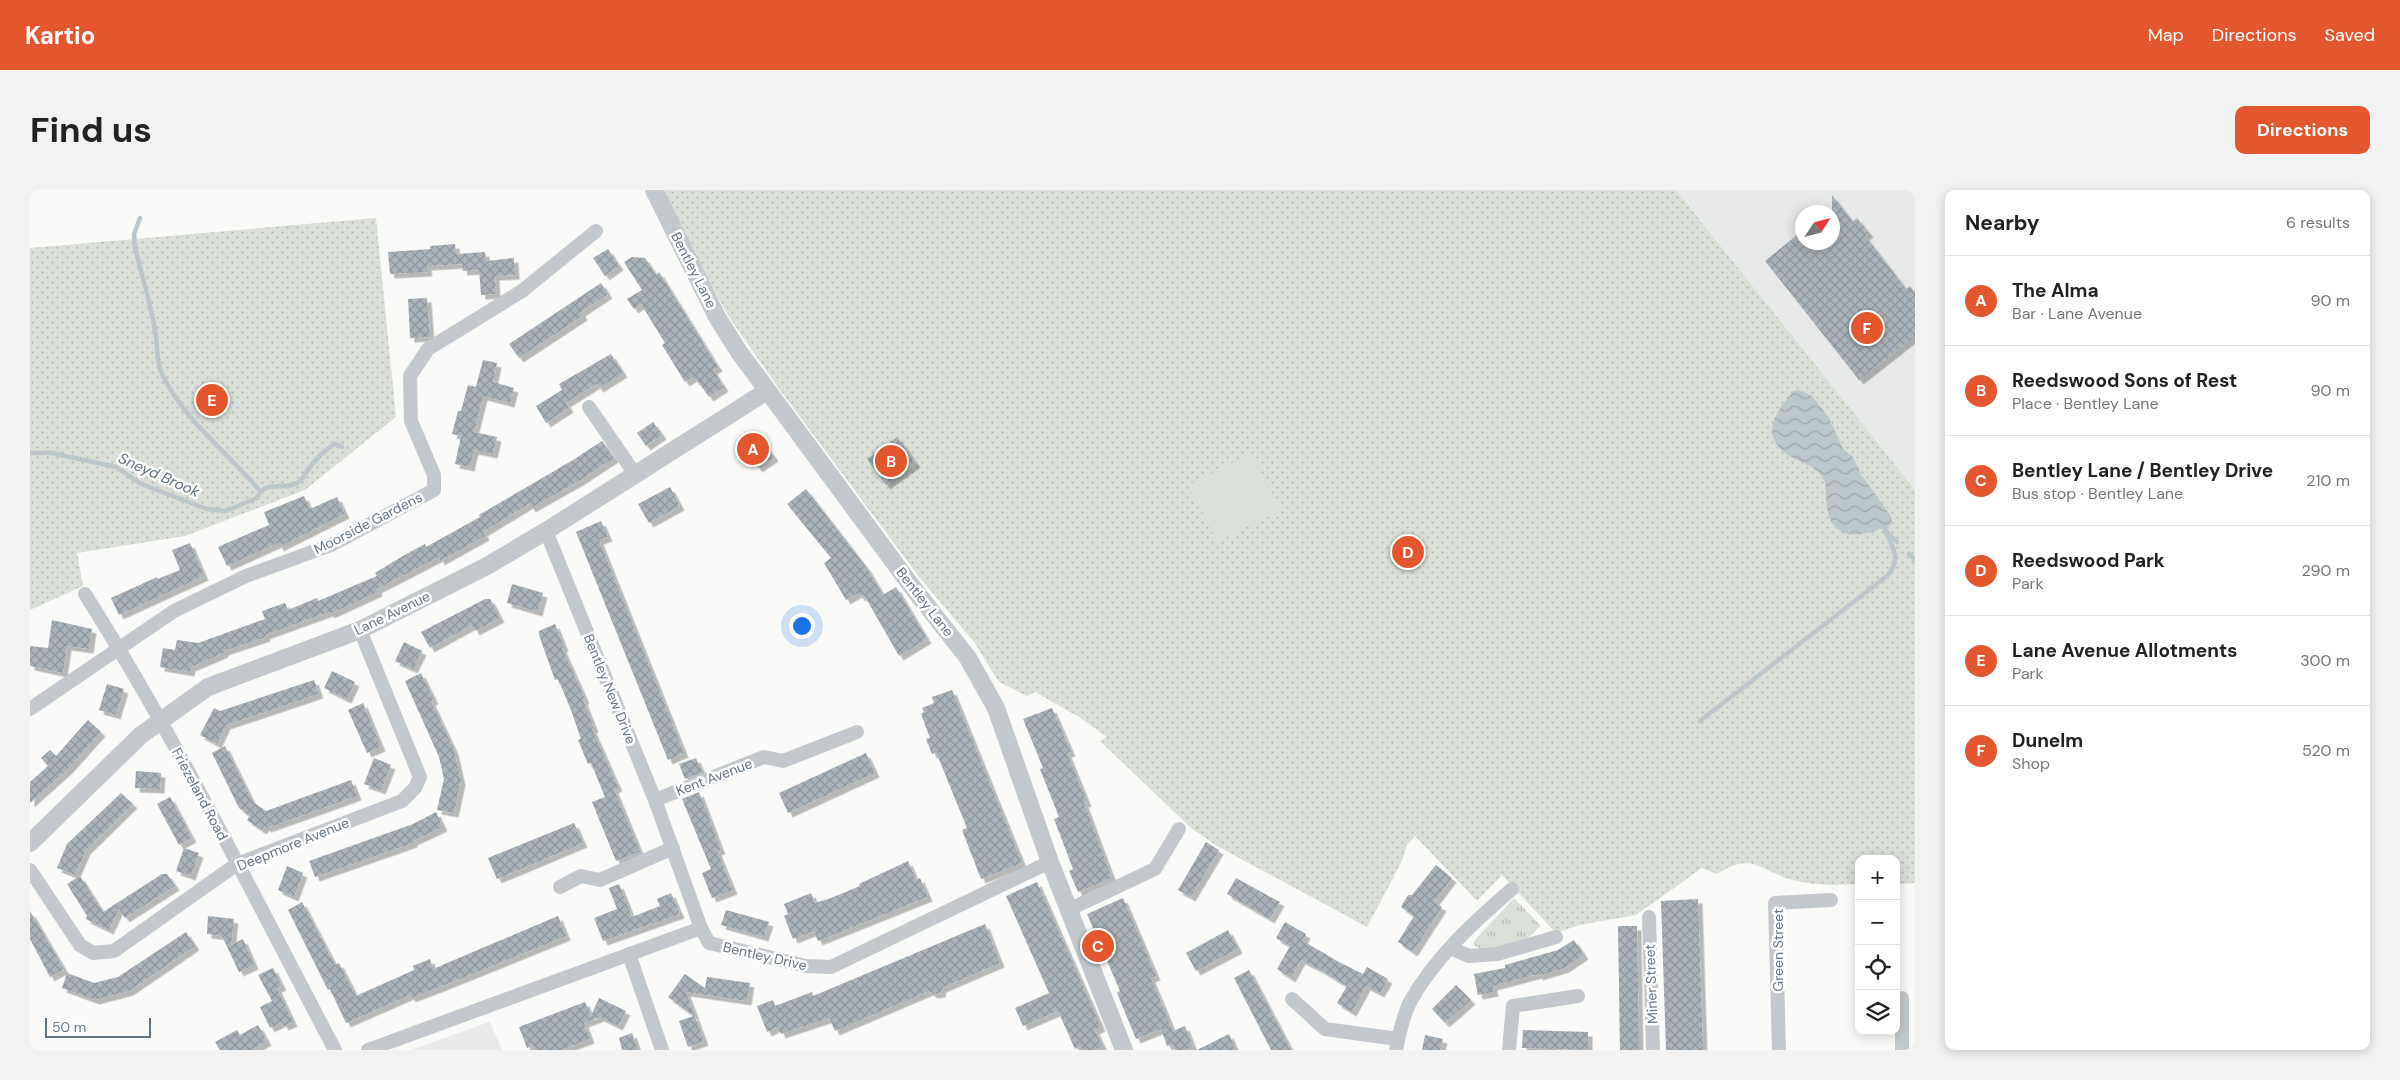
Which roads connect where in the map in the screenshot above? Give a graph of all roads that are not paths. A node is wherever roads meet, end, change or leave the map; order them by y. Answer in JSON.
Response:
{"nodes":[{"id":1,"x":654,"y":190,"type":"edge"},
{"id":2,"x":596,"y":231,"type":"dead end"},
{"id":3,"x":767,"y":391,"type":"junction"},
{"id":4,"x":589,"y":407,"type":"dead end"},
{"id":5,"x":635,"y":474,"type":"junction"},
{"id":6,"x":546,"y":531,"type":"junction"},
{"id":7,"x":85,"y":594,"type":"dead end"},
{"id":8,"x":360,"y":630,"type":"junction"},
{"id":9,"x":119,"y":649,"type":"junction"},
{"id":10,"x":30,"y":709,"type":"edge"},
{"id":11,"x":160,"y":720,"type":"junction"},
{"id":12,"x":857,"y":732,"type":"dead end"},
{"id":13,"x":655,"y":800,"type":"junction"},
{"id":14,"x":1179,"y":829,"type":"dead end"},
{"id":15,"x":30,"y":843,"type":"edge"},
{"id":16,"x":672,"y":848,"type":"junction"},
{"id":17,"x":1050,"y":862,"type":"junction"},
{"id":18,"x":237,"y":864,"type":"junction"},
{"id":19,"x":30,"y":870,"type":"edge"},
{"id":20,"x":560,"y":886,"type":"dead end"},
{"id":21,"x":1512,"y":889,"type":"dead end"},
{"id":22,"x":1831,"y":900,"type":"dead end"},
{"id":23,"x":1068,"y":910,"type":"junction"},
{"id":24,"x":1649,"y":917,"type":"dead end"},
{"id":25,"x":700,"y":928,"type":"junction"},
{"id":26,"x":1556,"y":937,"type":"dead end"},
{"id":27,"x":1450,"y":948,"type":"junction"},
{"id":28,"x":628,"y":954,"type":"junction"},
{"id":29,"x":1578,"y":996,"type":"dead end"},
{"id":30,"x":1902,"y":998,"type":"dead end"},
{"id":31,"x":1292,"y":999,"type":"dead end"},
{"id":32,"x":1397,"y":1044,"type":"edge"},
{"id":33,"x":335,"y":1050,"type":"edge"},
{"id":34,"x":368,"y":1050,"type":"edge"},
{"id":35,"x":662,"y":1050,"type":"edge"},
{"id":36,"x":1124,"y":1050,"type":"edge"},
{"id":37,"x":1509,"y":1050,"type":"edge"},
{"id":38,"x":1653,"y":1050,"type":"edge"},
{"id":39,"x":1779,"y":1050,"type":"edge"},
{"id":40,"x":1902,"y":1050,"type":"edge"}],
"edges":[{"from":1,"to":3,"type":"street","name":"Bentley Lane"},
{"from":2,"to":9,"type":"street","name":"Moorside Gardens"},
{"from":3,"to":5,"type":"street","name":"Lane Avenue"},
{"from":3,"to":17,"type":"street","name":"Bentley Lane"},
{"from":4,"to":5,"type":"street"},
{"from":5,"to":6,"type":"street","name":"Lane Avenue"},
{"from":6,"to":8,"type":"street","name":"Lane Avenue"},
{"from":6,"to":13,"type":"street","name":"Bentley New Drive"},
{"from":7,"to":9,"type":"street","name":"Friezeland Road"},
{"from":8,"to":11,"type":"street","name":"Lane Avenue"},
{"from":8,"to":18,"type":"street","name":"Deepmore Avenue"},
{"from":9,"to":10,"type":"street"},
{"from":9,"to":11,"type":"street","name":"Friezeland Road"},
{"from":11,"to":15,"type":"street","name":"Lane Avenue"},
{"from":11,"to":18,"type":"street","name":"Friezeland Road"},
{"from":12,"to":13,"type":"street","name":"Kent Avenue"},
{"from":13,"to":16,"type":"street","name":"Bentley New Drive"},
{"from":14,"to":23,"type":"street"},
{"from":16,"to":20,"type":"street"},
{"from":16,"to":25,"type":"street","name":"Bentley New Drive"},
{"from":17,"to":23,"type":"street","name":"Bentley Lane"},
{"from":17,"to":25,"type":"street","name":"Bentley Drive"},
{"from":18,"to":19,"type":"street","name":"Deepmore Avenue"},
{"from":18,"to":33,"type":"street","name":"Friezeland Road"},
{"from":21,"to":27,"type":"street"},
{"from":22,"to":39,"type":"street","name":"Green Street"},
{"from":23,"to":36,"type":"street","name":"Bentley Lane"},
{"from":24,"to":38,"type":"street","name":"Miner Street"},
{"from":25,"to":28,"type":"street"},
{"from":26,"to":27,"type":"street"},
{"from":27,"to":32,"type":"street"},
{"from":28,"to":34,"type":"street"},
{"from":28,"to":35,"type":"street"},
{"from":29,"to":37,"type":"street"},
{"from":30,"to":40,"type":"street"},
{"from":31,"to":32,"type":"street"}]}
